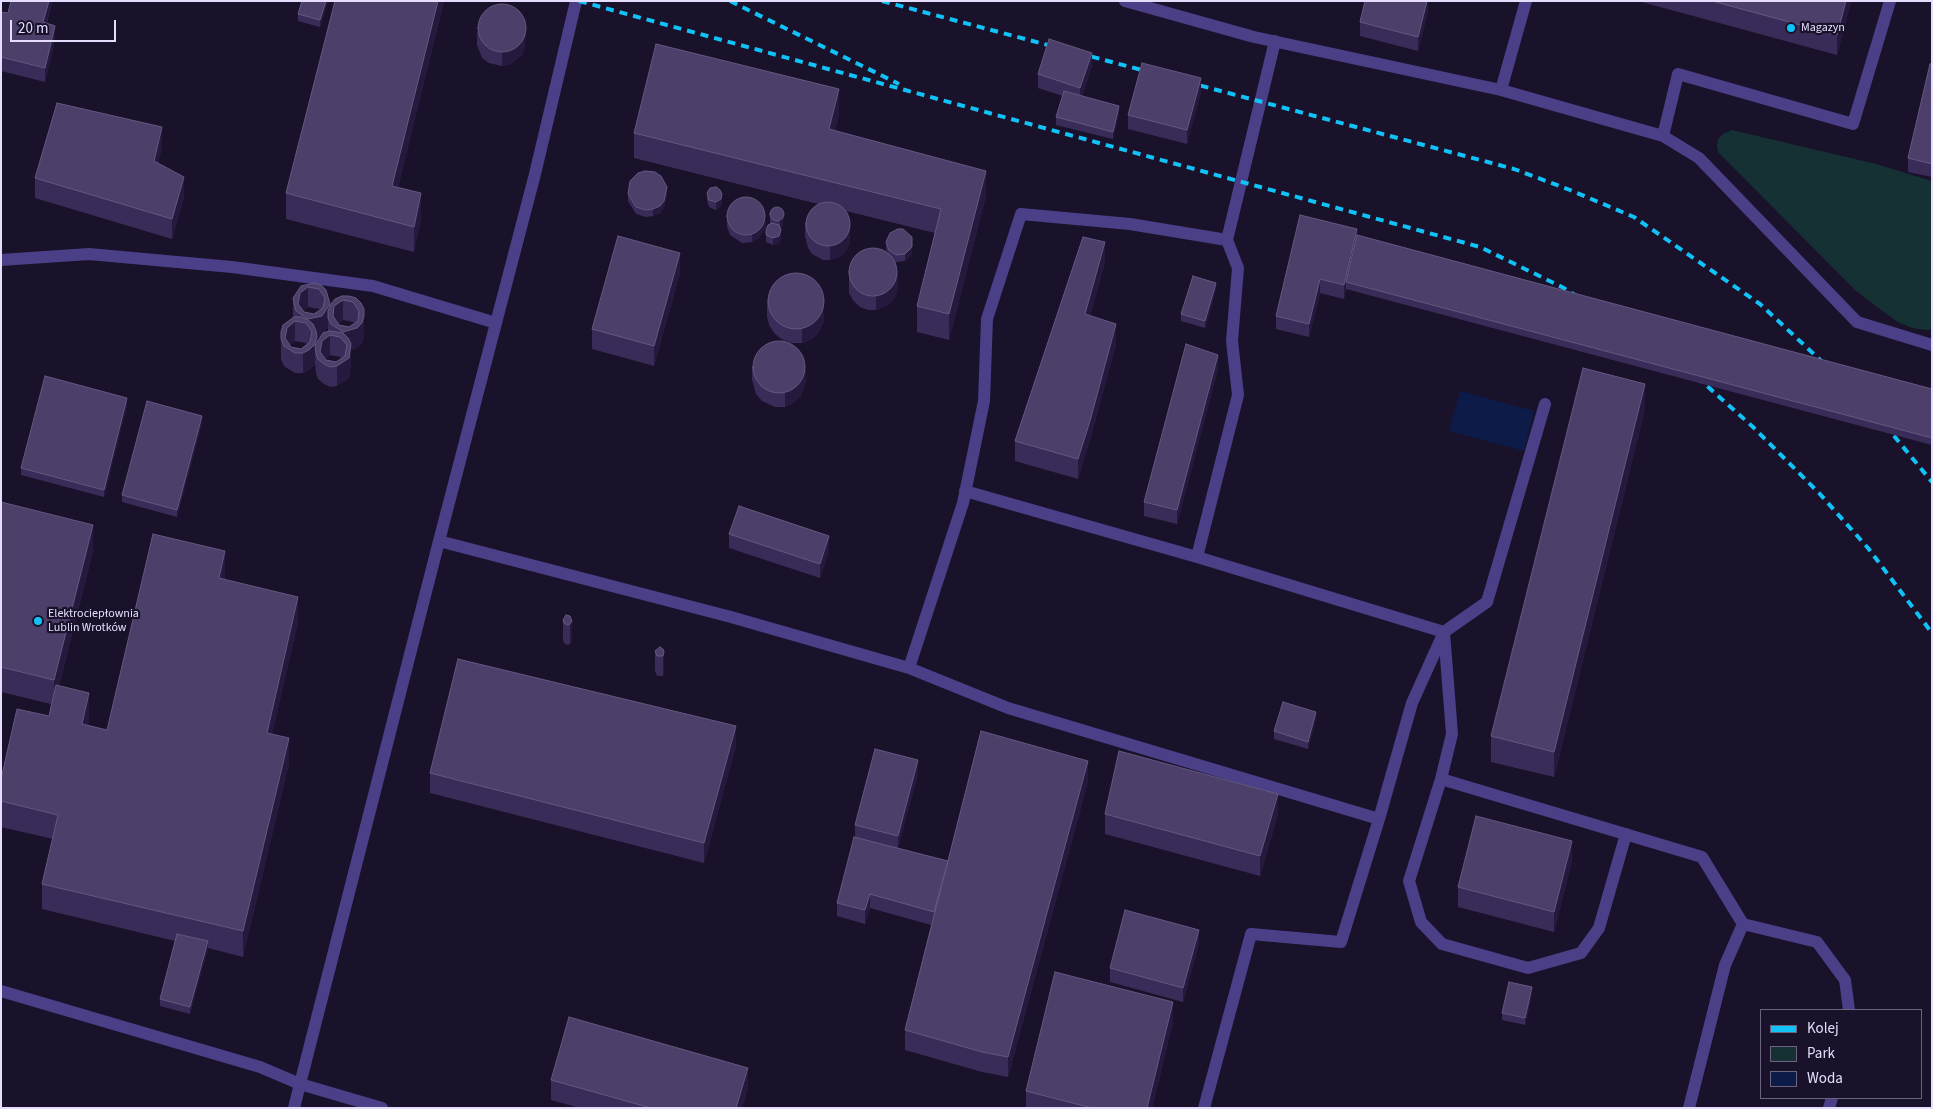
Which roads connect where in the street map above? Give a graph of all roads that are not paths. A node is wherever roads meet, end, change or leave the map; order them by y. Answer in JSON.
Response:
{"nodes":[{"id":1,"x":576,"y":1,"type":"edge"},
{"id":2,"x":1126,"y":1,"type":"edge"},
{"id":3,"x":1526,"y":1,"type":"edge"},
{"id":4,"x":1890,"y":1,"type":"edge"},
{"id":5,"x":1275,"y":41,"type":"junction"},
{"id":6,"x":1501,"y":90,"type":"junction"},
{"id":7,"x":1663,"y":136,"type":"junction"},
{"id":8,"x":1227,"y":240,"type":"junction"},
{"id":9,"x":1,"y":260,"type":"edge"},
{"id":10,"x":496,"y":323,"type":"junction"},
{"id":11,"x":1932,"y":345,"type":"edge"},
{"id":12,"x":1545,"y":404,"type":"dead end"},
{"id":13,"x":965,"y":491,"type":"junction"},
{"id":14,"x":439,"y":541,"type":"junction"},
{"id":15,"x":1197,"y":557,"type":"junction"},
{"id":16,"x":1444,"y":632,"type":"junction"},
{"id":17,"x":910,"y":668,"type":"junction"},
{"id":18,"x":1441,"y":779,"type":"junction"},
{"id":19,"x":1379,"y":819,"type":"junction"},
{"id":20,"x":1626,"y":834,"type":"junction"},
{"id":21,"x":1743,"y":924,"type":"junction"},
{"id":22,"x":1,"y":990,"type":"edge"},
{"id":23,"x":1849,"y":1009,"type":"edge"},
{"id":24,"x":300,"y":1084,"type":"junction"},
{"id":25,"x":294,"y":1108,"type":"edge"},
{"id":26,"x":382,"y":1108,"type":"edge"},
{"id":27,"x":1204,"y":1108,"type":"edge"},
{"id":28,"x":1689,"y":1108,"type":"edge"}],
"edges":[{"from":1,"to":10,"type":"lane"},
{"from":2,"to":5,"type":"lane"},
{"from":3,"to":6,"type":"lane"},
{"from":4,"to":7,"type":"lane"},
{"from":5,"to":6,"type":"lane"},
{"from":5,"to":8,"type":"lane"},
{"from":6,"to":7,"type":"lane"},
{"from":7,"to":11,"type":"lane"},
{"from":8,"to":13,"type":"lane"},
{"from":8,"to":15,"type":"lane"},
{"from":9,"to":10,"type":"lane"},
{"from":10,"to":14,"type":"lane"},
{"from":12,"to":16,"type":"lane"},
{"from":13,"to":15,"type":"lane"},
{"from":13,"to":17,"type":"lane"},
{"from":14,"to":17,"type":"lane"},
{"from":14,"to":24,"type":"lane"},
{"from":15,"to":16,"type":"lane"},
{"from":16,"to":18,"type":"lane"},
{"from":16,"to":19,"type":"lane"},
{"from":17,"to":19,"type":"lane"},
{"from":18,"to":20,"type":"lane"},
{"from":18,"to":20,"type":"lane"},
{"from":19,"to":27,"type":"lane"},
{"from":20,"to":21,"type":"lane"},
{"from":21,"to":23,"type":"lane"},
{"from":21,"to":28,"type":"lane"},
{"from":22,"to":24,"type":"lane"},
{"from":24,"to":25,"type":"lane"},
{"from":24,"to":26,"type":"lane"}]}
